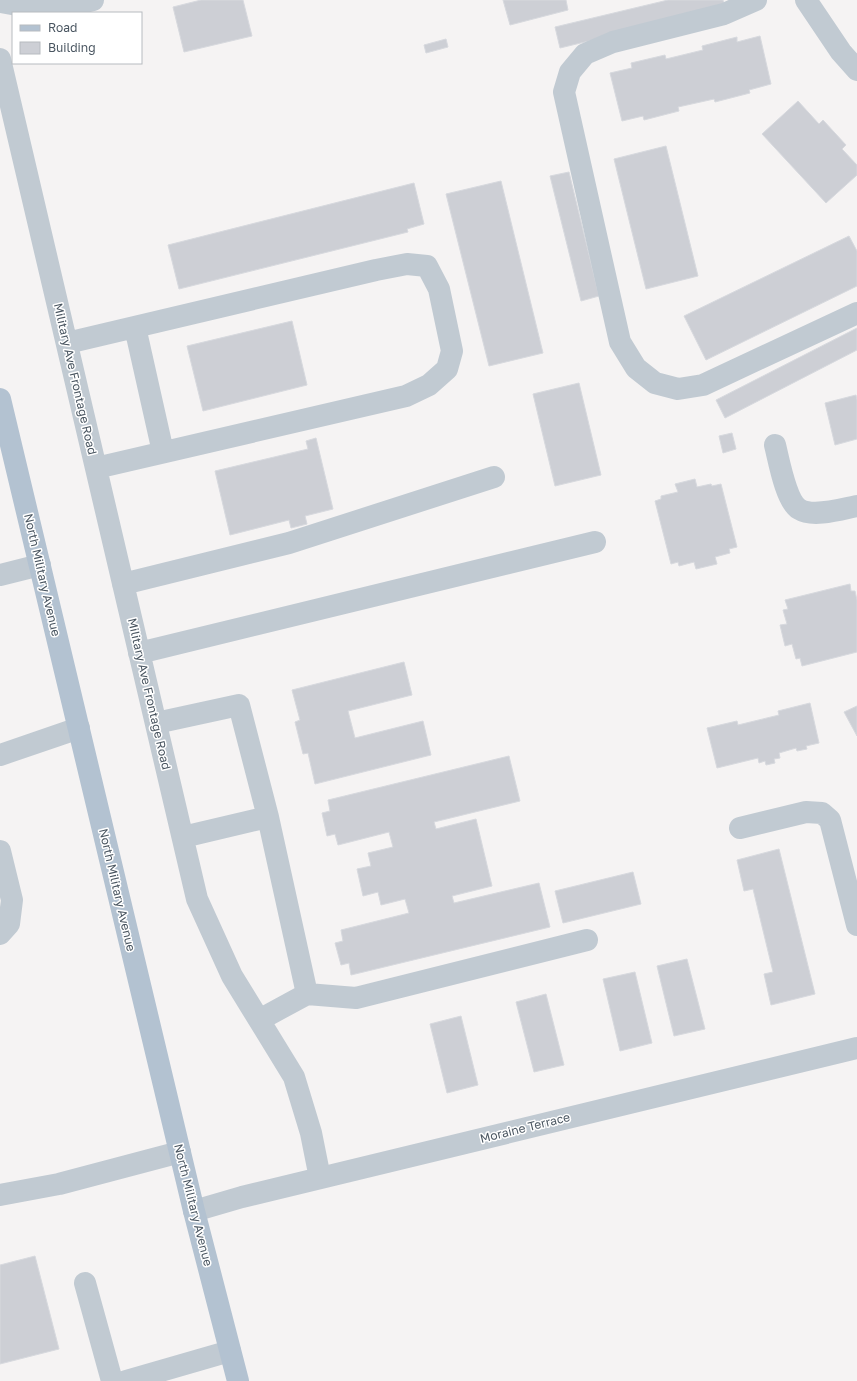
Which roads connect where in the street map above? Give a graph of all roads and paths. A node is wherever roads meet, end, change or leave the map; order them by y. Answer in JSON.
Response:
{"nodes":[{"id":1,"x":93,"y":0,"type":"edge"},
{"id":2,"x":756,"y":0,"type":"edge"},
{"id":3,"x":806,"y":0,"type":"edge"},
{"id":4,"x":0,"y":4,"type":"edge"},
{"id":5,"x":0,"y":59,"type":"edge"},
{"id":6,"x":857,"y":70,"type":"edge"},
{"id":7,"x":857,"y":313,"type":"edge"},
{"id":8,"x":135,"y":327,"type":"junction"},
{"id":9,"x":67,"y":343,"type":"junction"},
{"id":10,"x":1,"y":411,"type":"edge"},
{"id":11,"x":776,"y":446,"type":"dead end"},
{"id":12,"x":163,"y":452,"type":"junction"},
{"id":13,"x":96,"y":468,"type":"junction"},
{"id":14,"x":494,"y":477,"type":"dead end"},
{"id":15,"x":857,"y":506,"type":"edge"},
{"id":16,"x":595,"y":542,"type":"dead end"},
{"id":17,"x":40,"y":565,"type":"junction"},
{"id":18,"x":0,"y":575,"type":"edge"},
{"id":19,"x":123,"y":584,"type":"junction"},
{"id":20,"x":139,"y":653,"type":"junction"},
{"id":21,"x":156,"y":723,"type":"junction"},
{"id":22,"x":79,"y":728,"type":"junction"},
{"id":23,"x":0,"y":755,"type":"edge"},
{"id":24,"x":268,"y":817,"type":"junction"},
{"id":25,"x":740,"y":828,"type":"dead end"},
{"id":26,"x":182,"y":837,"type":"junction"},
{"id":27,"x":0,"y":851,"type":"edge"},
{"id":28,"x":857,"y":925,"type":"edge"},
{"id":29,"x":0,"y":934,"type":"edge"},
{"id":30,"x":587,"y":940,"type":"dead end"},
{"id":31,"x":307,"y":994,"type":"junction"},
{"id":32,"x":259,"y":1020,"type":"junction"},
{"id":33,"x":857,"y":1048,"type":"edge"},
{"id":34,"x":180,"y":1152,"type":"junction"},
{"id":35,"x":320,"y":1178,"type":"junction"},
{"id":36,"x":0,"y":1195,"type":"edge"},
{"id":37,"x":194,"y":1211,"type":"junction"},
{"id":38,"x":85,"y":1283,"type":"dead end"},
{"id":39,"x":230,"y":1351,"type":"junction"},
{"id":40,"x":112,"y":1381,"type":"edge"},
{"id":41,"x":126,"y":1381,"type":"edge"},
{"id":42,"x":238,"y":1381,"type":"edge"}],
"edges":[{"from":1,"to":4,"type":"street"},
{"from":2,"to":7,"type":"street"},
{"from":3,"to":6,"type":"street"},
{"from":5,"to":9,"type":"street","name":"Military Ave Frontage Road"},
{"from":8,"to":9,"type":"street"},
{"from":8,"to":12,"type":"street"},
{"from":8,"to":12,"type":"street"},
{"from":9,"to":13,"type":"street","name":"Military Ave Frontage Road"},
{"from":10,"to":17,"type":"main road","name":"North Military Avenue"},
{"from":11,"to":15,"type":"street"},
{"from":12,"to":13,"type":"street"},
{"from":13,"to":19,"type":"street","name":"Military Ave Frontage Road"},
{"from":14,"to":19,"type":"street"},
{"from":16,"to":20,"type":"street"},
{"from":17,"to":18,"type":"street"},
{"from":17,"to":22,"type":"main road","name":"North Military Avenue"},
{"from":19,"to":20,"type":"street","name":"Military Ave Frontage Road"},
{"from":20,"to":21,"type":"street","name":"Military Ave Frontage Road"},
{"from":21,"to":24,"type":"street"},
{"from":21,"to":26,"type":"street","name":"Military Ave Frontage Road"},
{"from":22,"to":23,"type":"street"},
{"from":22,"to":34,"type":"main road","name":"North Military Avenue"},
{"from":24,"to":26,"type":"street"},
{"from":24,"to":31,"type":"street"},
{"from":25,"to":28,"type":"street"},
{"from":26,"to":32,"type":"street","name":"Military Ave Frontage Road"},
{"from":27,"to":29,"type":"street"},
{"from":30,"to":31,"type":"street"},
{"from":31,"to":32,"type":"street"},
{"from":32,"to":35,"type":"street","name":"Military Ave Frontage Road"},
{"from":33,"to":35,"type":"street","name":"Moraine Terrace"},
{"from":34,"to":36,"type":"street"},
{"from":34,"to":37,"type":"main road","name":"North Military Avenue"},
{"from":35,"to":37,"type":"street","name":"Moraine Terrace"},
{"from":37,"to":39,"type":"main road","name":"North Military Avenue"},
{"from":38,"to":40,"type":"street"},
{"from":39,"to":41,"type":"street"},
{"from":39,"to":42,"type":"main road","name":"North Military Avenue"}]}
